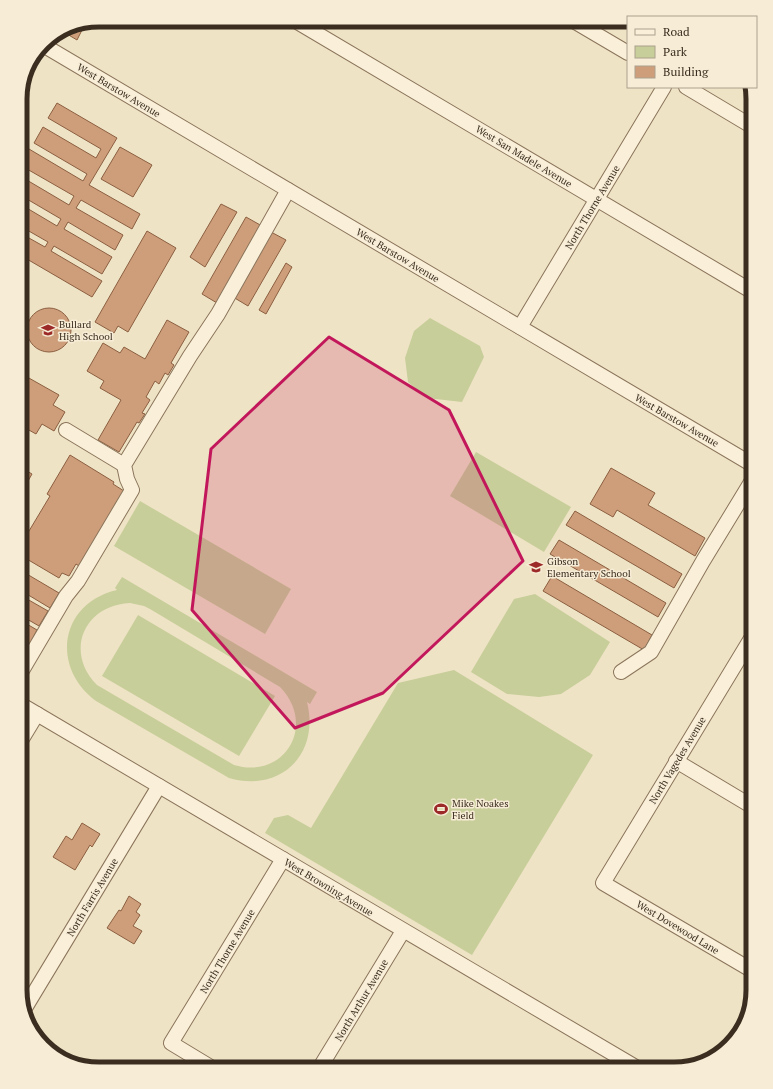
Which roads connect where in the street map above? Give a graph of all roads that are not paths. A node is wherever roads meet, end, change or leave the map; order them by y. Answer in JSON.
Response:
{"nodes":[{"id":1,"x":306,"y":27,"type":"edge"},
{"id":2,"x":584,"y":27,"type":"edge"},
{"id":3,"x":48,"y":48,"type":"edge"},
{"id":4,"x":627,"y":52,"type":"edge"},
{"id":5,"x":663,"y":88,"type":"edge"},
{"id":6,"x":688,"y":88,"type":"edge"},
{"id":7,"x":746,"y":123,"type":"edge"},
{"id":8,"x":288,"y":190,"type":"junction"},
{"id":9,"x":597,"y":199,"type":"junction"},
{"id":10,"x":746,"y":288,"type":"edge"},
{"id":11,"x":520,"y":327,"type":"junction"},
{"id":12,"x":66,"y":430,"type":"dead end"},
{"id":13,"x":746,"y":461,"type":"edge"},
{"id":14,"x":124,"y":465,"type":"junction"},
{"id":15,"x":746,"y":491,"type":"edge"},
{"id":16,"x":746,"y":648,"type":"edge"},
{"id":17,"x":27,"y":662,"type":"edge"},
{"id":18,"x":621,"y":672,"type":"dead end"},
{"id":19,"x":27,"y":708,"type":"edge"},
{"id":20,"x":36,"y":714,"type":"junction"},
{"id":21,"x":27,"y":730,"type":"edge"},
{"id":22,"x":676,"y":761,"type":"junction"},
{"id":23,"x":159,"y":786,"type":"junction"},
{"id":24,"x":746,"y":803,"type":"edge"},
{"id":25,"x":283,"y":859,"type":"junction"},
{"id":26,"x":603,"y":883,"type":"joint"},
{"id":27,"x":402,"y":931,"type":"junction"},
{"id":28,"x":746,"y":967,"type":"edge"},
{"id":29,"x":28,"y":1002,"type":"edge"},
{"id":30,"x":202,"y":1062,"type":"edge"},
{"id":31,"x":323,"y":1062,"type":"edge"},
{"id":32,"x":627,"y":1062,"type":"edge"}],
"edges":[{"from":1,"to":9,"type":"street","name":"West San Madele Avenue"},
{"from":2,"to":4,"type":"street"},
{"from":3,"to":8,"type":"street","name":"West Barstow Avenue"},
{"from":5,"to":9,"type":"street","name":"North Thorne Avenue"},
{"from":6,"to":7,"type":"street"},
{"from":8,"to":11,"type":"street","name":"West Barstow Avenue"},
{"from":8,"to":14,"type":"street"},
{"from":9,"to":10,"type":"street","name":"West San Madele Avenue"},
{"from":9,"to":11,"type":"street","name":"North Thorne Avenue"},
{"from":11,"to":13,"type":"street","name":"West Barstow Avenue"},
{"from":12,"to":14,"type":"street"},
{"from":14,"to":17,"type":"street"},
{"from":15,"to":18,"type":"street"},
{"from":16,"to":22,"type":"street","name":"North Vagedes Avenue"},
{"from":19,"to":20,"type":"street","name":"West Browning Avenue"},
{"from":20,"to":21,"type":"street"},
{"from":20,"to":23,"type":"street","name":"West Browning Avenue"},
{"from":22,"to":24,"type":"street"},
{"from":22,"to":26,"type":"street","name":"North Vagedes Avenue"},
{"from":23,"to":25,"type":"street","name":"West Browning Avenue"},
{"from":23,"to":29,"type":"street","name":"North Farris Avenue"},
{"from":25,"to":27,"type":"street","name":"West Browning Avenue"},
{"from":25,"to":30,"type":"street","name":"North Thorne Avenue"},
{"from":26,"to":28,"type":"street","name":"West Dovewood Lane"},
{"from":27,"to":31,"type":"street","name":"North Arthur Avenue"},
{"from":27,"to":32,"type":"street","name":"West Browning Avenue"}]}
